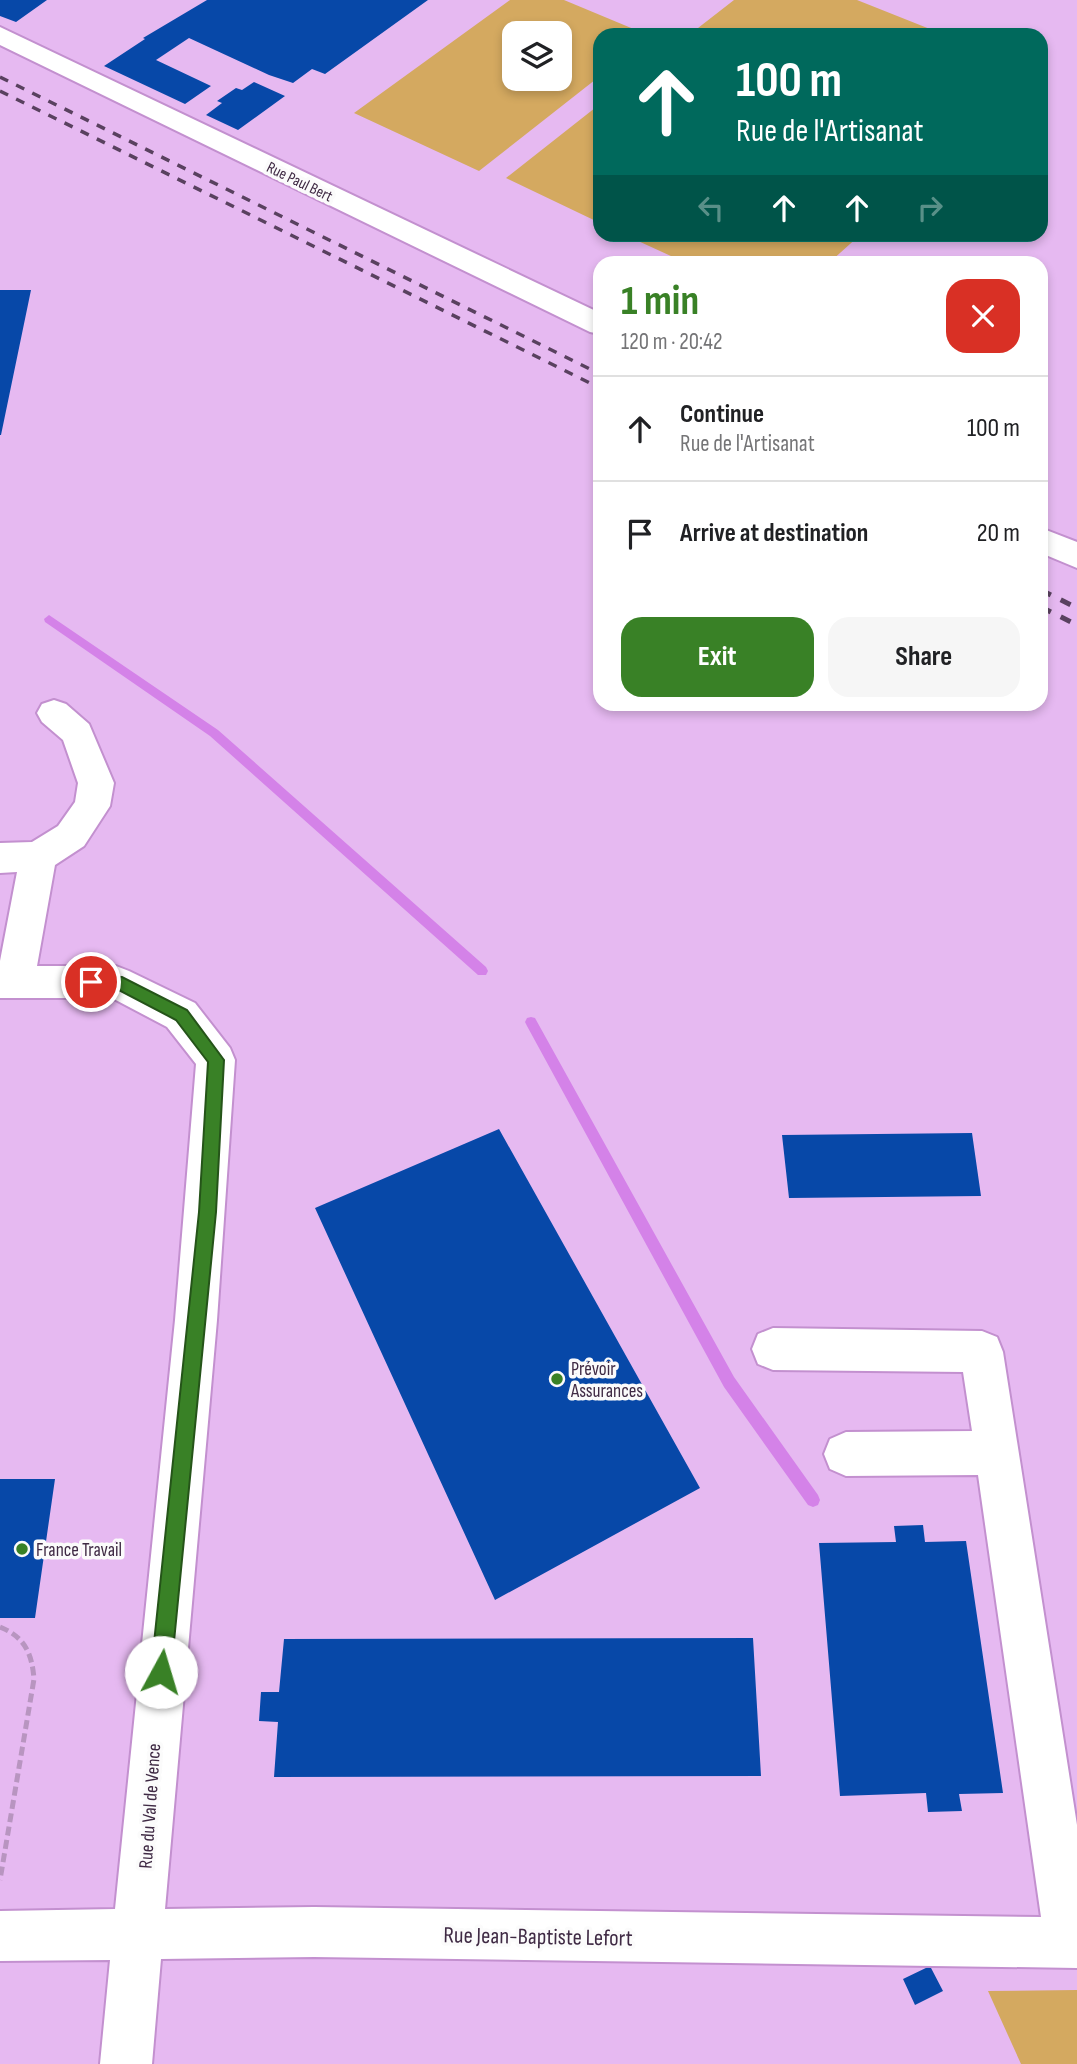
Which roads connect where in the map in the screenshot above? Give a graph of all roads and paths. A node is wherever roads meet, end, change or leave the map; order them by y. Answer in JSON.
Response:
{"nodes":[{"id":1,"x":11,"y":40,"type":"edge"},
{"id":2,"x":593,"y":322,"type":"edge"},
{"id":3,"x":1048,"y":542,"type":"edge"},
{"id":4,"x":1077,"y":556,"type":"edge"},
{"id":5,"x":54,"y":713,"type":"dead end"},
{"id":6,"x":38,"y":857,"type":"junction"},
{"id":7,"x":0,"y":858,"type":"edge"},
{"id":8,"x":7,"y":982,"type":"edge"},
{"id":9,"x":773,"y":1349,"type":"dead end"},
{"id":10,"x":996,"y":1453,"type":"junction"},
{"id":11,"x":846,"y":1454,"type":"dead end"},
{"id":12,"x":0,"y":1627,"type":"edge"},
{"id":13,"x":0,"y":1880,"type":"edge"},
{"id":14,"x":0,"y":1936,"type":"edge"},
{"id":15,"x":139,"y":1936,"type":"junction"},
{"id":16,"x":1074,"y":1943,"type":"edge"},
{"id":17,"x":126,"y":2064,"type":"edge"}],
"edges":[{"from":1,"to":2,"type":"street","name":"Rue Paul Bert"},
{"from":3,"to":4,"type":"street"},
{"from":5,"to":6,"type":"street"},
{"from":6,"to":7,"type":"street"},
{"from":6,"to":8,"type":"street"},
{"from":8,"to":15,"type":"street","name":"Rue du Val de Vence"},
{"from":9,"to":10,"type":"street"},
{"from":10,"to":11,"type":"street"},
{"from":10,"to":16,"type":"street"},
{"from":12,"to":13,"type":"path"},
{"from":14,"to":15,"type":"street","name":"Rue Jean-Baptiste Lefort"},
{"from":15,"to":16,"type":"street","name":"Rue Jean-Baptiste Lefort"},
{"from":15,"to":17,"type":"street","name":"Rue du Val de Vence"}]}
